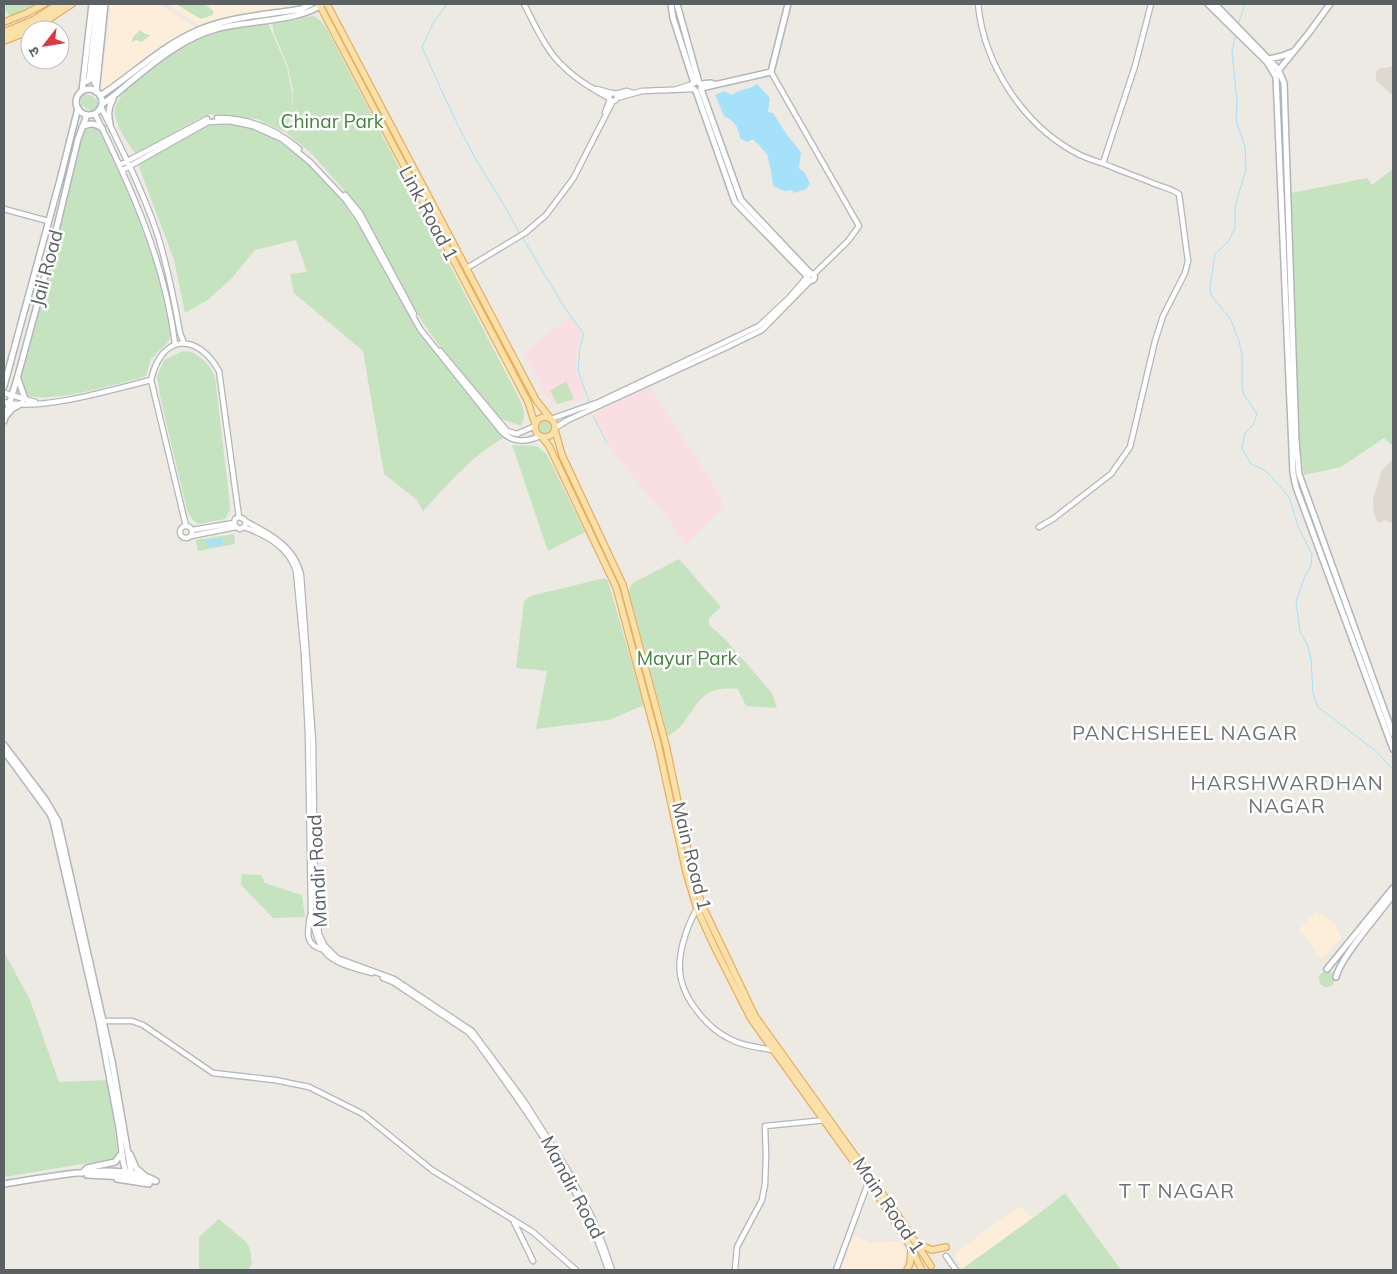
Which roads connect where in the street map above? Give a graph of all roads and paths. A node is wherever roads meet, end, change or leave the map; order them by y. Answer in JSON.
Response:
{"nodes":[{"id":1,"x":44,"y":4,"type":"edge"},
{"id":2,"x":58,"y":4,"type":"edge"},
{"id":3,"x":65,"y":4,"type":"edge"},
{"id":4,"x":72,"y":4,"type":"edge"},
{"id":5,"x":92,"y":4,"type":"edge"},
{"id":6,"x":97,"y":4,"type":"edge"},
{"id":7,"x":104,"y":4,"type":"edge"},
{"id":8,"x":311,"y":4,"type":"edge"},
{"id":9,"x":321,"y":4,"type":"edge"},
{"id":10,"x":327,"y":4,"type":"edge"},
{"id":11,"x":333,"y":4,"type":"edge"},
{"id":12,"x":524,"y":4,"type":"edge"},
{"id":13,"x":671,"y":4,"type":"edge"},
{"id":14,"x":677,"y":4,"type":"edge"},
{"id":15,"x":788,"y":4,"type":"edge"},
{"id":16,"x":978,"y":4,"type":"edge"},
{"id":17,"x":1151,"y":4,"type":"edge"},
{"id":18,"x":1208,"y":4,"type":"edge"},
{"id":19,"x":1215,"y":4,"type":"edge"},
{"id":20,"x":1330,"y":4,"type":"edge"},
{"id":21,"x":334,"y":17,"type":"junction"},
{"id":22,"x":1226,"y":19,"type":"junction"},
{"id":23,"x":38,"y":20,"type":"edge"},
{"id":24,"x":42,"y":20,"type":"edge"},
{"id":25,"x":43,"y":20,"type":"edge"},
{"id":26,"x":4,"y":22,"type":"edge"},
{"id":27,"x":20,"y":30,"type":"edge"},
{"id":28,"x":20,"y":31,"type":"edge"},
{"id":29,"x":4,"y":32,"type":"edge"},
{"id":30,"x":20,"y":33,"type":"edge"},
{"id":31,"x":1241,"y":34,"type":"junction"},
{"id":32,"x":4,"y":36,"type":"edge"},
{"id":33,"x":4,"y":41,"type":"edge"},
{"id":34,"x":1295,"y":51,"type":"junction"},
{"id":35,"x":1269,"y":58,"type":"junction"},
{"id":36,"x":690,"y":62,"type":"junction"},
{"id":37,"x":771,"y":72,"type":"junction"},
{"id":38,"x":1277,"y":72,"type":"junction"},
{"id":39,"x":93,"y":86,"type":"junction"},
{"id":40,"x":697,"y":86,"type":"junction"},
{"id":41,"x":82,"y":91,"type":"junction"},
{"id":42,"x":115,"y":97,"type":"junction"},
{"id":43,"x":612,"y":97,"type":"junction"},
{"id":44,"x":102,"y":105,"type":"junction"},
{"id":45,"x":78,"y":108,"type":"junction"},
{"id":46,"x":95,"y":114,"type":"junction"},
{"id":47,"x":86,"y":115,"type":"junction"},
{"id":48,"x":110,"y":124,"type":"junction"},
{"id":49,"x":82,"y":128,"type":"junction"},
{"id":50,"x":102,"y":128,"type":"junction"},
{"id":51,"x":127,"y":161,"type":"junction"},
{"id":52,"x":1103,"y":164,"type":"junction"},
{"id":53,"x":120,"y":165,"type":"junction"},
{"id":54,"x":130,"y":167,"type":"junction"},
{"id":55,"x":122,"y":170,"type":"junction"},
{"id":56,"x":4,"y":209,"type":"edge"},
{"id":57,"x":48,"y":222,"type":"junction"},
{"id":58,"x":467,"y":268,"type":"junction"},
{"id":59,"x":810,"y":276,"type":"junction"},
{"id":60,"x":184,"y":343,"type":"junction"},
{"id":61,"x":175,"y":344,"type":"junction"},
{"id":62,"x":17,"y":379,"type":"junction"},
{"id":63,"x":151,"y":380,"type":"junction"},
{"id":64,"x":4,"y":386,"type":"edge"},
{"id":65,"x":4,"y":393,"type":"edge"},
{"id":66,"x":11,"y":395,"type":"junction"},
{"id":67,"x":23,"y":401,"type":"junction"},
{"id":68,"x":6,"y":402,"type":"edge"},
{"id":69,"x":1293,"y":418,"type":"junction"},
{"id":70,"x":4,"y":419,"type":"edge"},
{"id":71,"x":551,"y":419,"type":"junction"},
{"id":72,"x":535,"y":425,"type":"junction"},
{"id":73,"x":555,"y":429,"type":"junction"},
{"id":74,"x":541,"y":436,"type":"junction"},
{"id":75,"x":239,"y":517,"type":"junction"},
{"id":76,"x":245,"y":521,"type":"junction"},
{"id":77,"x":235,"y":525,"type":"junction"},
{"id":78,"x":186,"y":526,"type":"junction"},
{"id":79,"x":244,"y":527,"type":"junction"},
{"id":80,"x":1039,"y":527,"type":"dead end"},
{"id":81,"x":192,"y":530,"type":"junction"},
{"id":82,"x":191,"y":536,"type":"junction"},
{"id":83,"x":308,"y":686,"type":"junction"},
{"id":84,"x":1393,"y":734,"type":"edge"},
{"id":85,"x":4,"y":745,"type":"edge"},
{"id":86,"x":1393,"y":749,"type":"edge"},
{"id":87,"x":4,"y":752,"type":"edge"},
{"id":88,"x":662,"y":757,"type":"junction"},
{"id":89,"x":669,"y":758,"type":"junction"},
{"id":90,"x":1393,"y":888,"type":"edge"},
{"id":91,"x":1393,"y":895,"type":"edge"},
{"id":92,"x":697,"y":909,"type":"junction"},
{"id":93,"x":1327,"y":970,"type":"dead end"},
{"id":94,"x":1336,"y":977,"type":"dead end"},
{"id":95,"x":103,"y":1021,"type":"junction"},
{"id":96,"x":772,"y":1050,"type":"junction"},
{"id":97,"x":826,"y":1120,"type":"junction"},
{"id":98,"x":125,"y":1139,"type":"junction"},
{"id":99,"x":122,"y":1154,"type":"junction"},
{"id":100,"x":81,"y":1173,"type":"junction"},
{"id":101,"x":129,"y":1175,"type":"junction"},
{"id":102,"x":93,"y":1176,"type":"junction"},
{"id":103,"x":146,"y":1176,"type":"junction"},
{"id":104,"x":156,"y":1181,"type":"junction"},
{"id":105,"x":868,"y":1183,"type":"junction"},
{"id":106,"x":4,"y":1184,"type":"edge"},
{"id":107,"x":513,"y":1220,"type":"junction"},
{"id":108,"x":917,"y":1243,"type":"junction"},
{"id":109,"x":946,"y":1247,"type":"dead end"},
{"id":110,"x":911,"y":1249,"type":"junction"},
{"id":111,"x":946,"y":1256,"type":"dead end"},
{"id":112,"x":533,"y":1261,"type":"dead end"},
{"id":113,"x":931,"y":1266,"type":"dead end"},
{"id":114,"x":576,"y":1270,"type":"edge"},
{"id":115,"x":610,"y":1270,"type":"edge"},
{"id":116,"x":735,"y":1270,"type":"edge"},
{"id":117,"x":836,"y":1270,"type":"edge"},
{"id":118,"x":906,"y":1270,"type":"edge"},
{"id":119,"x":922,"y":1270,"type":"edge"},
{"id":120,"x":956,"y":1270,"type":"edge"}],
"edges":[{"from":1,"to":26,"type":"main road"},
{"from":2,"to":23,"type":"main road"},
{"from":3,"to":24,"type":"main road"},
{"from":4,"to":25,"type":"main road"},
{"from":5,"to":39,"type":"main road"},
{"from":6,"to":39,"type":"main road"},
{"from":7,"to":39,"type":"main road"},
{"from":8,"to":39,"type":"main road"},
{"from":9,"to":42,"type":"main road"},
{"from":9,"to":72,"type":"main road","name":"Link Road 1"},
{"from":10,"to":21,"type":"main road","name":"Link Road 1"},
{"from":11,"to":21,"type":"main road"},
{"from":12,"to":43,"type":"street"},
{"from":13,"to":36,"type":"main road"},
{"from":14,"to":36,"type":"main road"},
{"from":15,"to":37,"type":"main road"},
{"from":16,"to":52,"type":"street"},
{"from":17,"to":52,"type":"street"},
{"from":18,"to":22,"type":"main road"},
{"from":19,"to":22,"type":"main road"},
{"from":20,"to":34,"type":"main road"},
{"from":21,"to":58,"type":"main road","name":"Link Road 1"},
{"from":22,"to":31,"type":"main road"},
{"from":27,"to":29,"type":"main road"},
{"from":28,"to":32,"type":"main road"},
{"from":30,"to":33,"type":"main road"},
{"from":31,"to":35,"type":"main road"},
{"from":31,"to":38,"type":"main road"},
{"from":34,"to":35,"type":"main road"},
{"from":34,"to":38,"type":"main road"},
{"from":35,"to":38,"type":"main road"},
{"from":36,"to":40,"type":"main road"},
{"from":37,"to":40,"type":"main road"},
{"from":37,"to":59,"type":"street"},
{"from":38,"to":69,"type":"main road"},
{"from":39,"to":41,"type":"main road","name":"Jail Road"},
{"from":39,"to":41,"type":"main road"},
{"from":39,"to":44,"type":"main road"},
{"from":40,"to":43,"type":"street"},
{"from":40,"to":59,"type":"main road"},
{"from":41,"to":45,"type":"main road","name":"Jail Road"},
{"from":42,"to":44,"type":"main road"},
{"from":42,"to":48,"type":"main road"},
{"from":43,"to":58,"type":"street"},
{"from":44,"to":46,"type":"main road"},
{"from":44,"to":48,"type":"street"},
{"from":45,"to":47,"type":"main road"},
{"from":45,"to":57,"type":"main road","name":"Jail Road"},
{"from":46,"to":47,"type":"main road"},
{"from":46,"to":50,"type":"street"},
{"from":47,"to":49,"type":"main road","name":"Jail Road"},
{"from":48,"to":51,"type":"street"},
{"from":49,"to":50,"type":"main road"},
{"from":49,"to":62,"type":"main road","name":"Jail Road"},
{"from":50,"to":53,"type":"street"},
{"from":51,"to":53,"type":"street"},
{"from":51,"to":54,"type":"street"},
{"from":51,"to":72,"type":"street"},
{"from":52,"to":80,"type":"street"},
{"from":53,"to":55,"type":"street"},
{"from":54,"to":55,"type":"street"},
{"from":54,"to":60,"type":"street"},
{"from":54,"to":74,"type":"street"},
{"from":55,"to":61,"type":"street"},
{"from":56,"to":57,"type":"street"},
{"from":57,"to":64,"type":"main road","name":"Jail Road"},
{"from":58,"to":71,"type":"main road","name":"Link Road 1"},
{"from":59,"to":71,"type":"street"},
{"from":59,"to":73,"type":"street"},
{"from":60,"to":61,"type":"street"},
{"from":60,"to":75,"type":"street"},
{"from":61,"to":63,"type":"street"},
{"from":62,"to":66,"type":"main road","name":"Jail Road"},
{"from":62,"to":67,"type":"main road"},
{"from":63,"to":67,"type":"street"},
{"from":63,"to":78,"type":"street"},
{"from":65,"to":66,"type":"street"},
{"from":66,"to":67,"type":"street"},
{"from":66,"to":68,"type":"main road","name":"Jail Road"},
{"from":67,"to":68,"type":"street"},
{"from":67,"to":70,"type":"main road"},
{"from":68,"to":70,"type":"main road","name":"Jail Road"},
{"from":69,"to":84,"type":"main road"},
{"from":69,"to":86,"type":"main road"},
{"from":71,"to":72,"type":"main road"},
{"from":71,"to":73,"type":"main road","name":"Link Road 1"},
{"from":72,"to":74,"type":"main road","name":"Link Road 1"},
{"from":73,"to":74,"type":"main road"},
{"from":73,"to":89,"type":"main road","name":"Main Road 1"},
{"from":74,"to":88,"type":"main road","name":"Main Road 1"},
{"from":75,"to":76,"type":"street"},
{"from":75,"to":77,"type":"street"},
{"from":76,"to":79,"type":"street"},
{"from":76,"to":83,"type":"street","name":"Mandir Road"},
{"from":77,"to":79,"type":"street"},
{"from":77,"to":81,"type":"street"},
{"from":77,"to":82,"type":"street"},
{"from":78,"to":81,"type":"street"},
{"from":78,"to":82,"type":"street"},
{"from":79,"to":83,"type":"street","name":"Mandir Road"},
{"from":81,"to":82,"type":"street"},
{"from":83,"to":115,"type":"street","name":"Mandir Road"},
{"from":83,"to":115,"type":"street","name":"Mandir Road"},
{"from":85,"to":95,"type":"main road"},
{"from":87,"to":99,"type":"main road"},
{"from":88,"to":89,"type":"main road"},
{"from":88,"to":92,"type":"main road","name":"Main Road 1"},
{"from":89,"to":97,"type":"main road","name":"Main Road 1"},
{"from":90,"to":93,"type":"main road"},
{"from":91,"to":94,"type":"main road"},
{"from":92,"to":96,"type":"main road","name":"Main Road 1"},
{"from":92,"to":96,"type":"street"},
{"from":95,"to":98,"type":"main road"},
{"from":95,"to":107,"type":"street"},
{"from":96,"to":97,"type":"main road","name":"Main Road 1"},
{"from":97,"to":105,"type":"main road","name":"Main Road 1"},
{"from":97,"to":108,"type":"main road","name":"Main Road 1"},
{"from":97,"to":116,"type":"street"},
{"from":98,"to":101,"type":"main road"},
{"from":98,"to":103,"type":"main road"},
{"from":99,"to":100,"type":"main road"},
{"from":99,"to":101,"type":"main road"},
{"from":100,"to":101,"type":"main road"},
{"from":100,"to":102,"type":"main road"},
{"from":100,"to":106,"type":"main road"},
{"from":101,"to":102,"type":"main road"},
{"from":101,"to":103,"type":"main road"},
{"from":101,"to":104,"type":"main road"},
{"from":102,"to":104,"type":"main road"},
{"from":103,"to":104,"type":"main road"},
{"from":105,"to":110,"type":"main road","name":"Main Road 1"},
{"from":105,"to":117,"type":"street"},
{"from":107,"to":112,"type":"street"},
{"from":107,"to":114,"type":"street"},
{"from":108,"to":109,"type":"main road"},
{"from":108,"to":113,"type":"main road","name":"Main Road 1"},
{"from":110,"to":118,"type":"main road"},
{"from":110,"to":119,"type":"main road","name":"Main Road 1"},
{"from":111,"to":120,"type":"street"}]}
